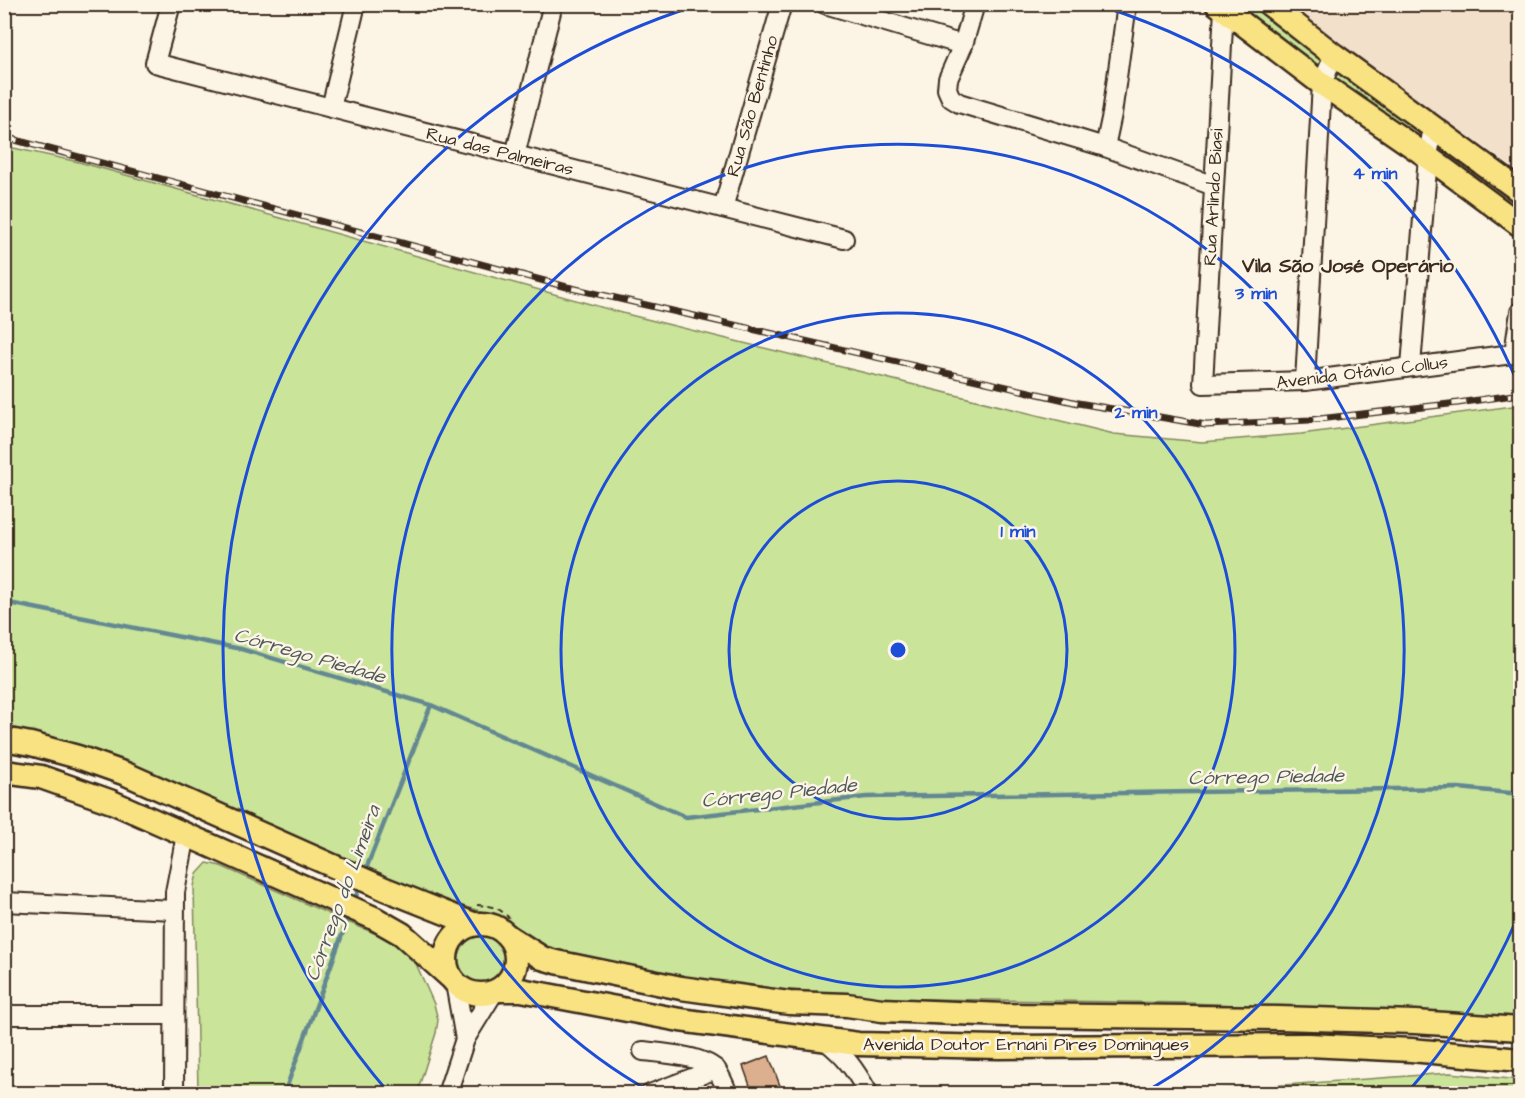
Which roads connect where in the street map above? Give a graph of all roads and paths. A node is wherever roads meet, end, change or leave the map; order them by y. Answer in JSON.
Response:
{"nodes":[{"id":1,"x":171,"y":4,"type":"edge"},
{"id":2,"x":356,"y":4,"type":"edge"},
{"id":3,"x":553,"y":4,"type":"edge"},
{"id":4,"x":782,"y":4,"type":"edge"},
{"id":5,"x":825,"y":4,"type":"edge"},
{"id":6,"x":975,"y":4,"type":"edge"},
{"id":7,"x":1127,"y":4,"type":"edge"},
{"id":8,"x":1269,"y":4,"type":"edge"},
{"id":9,"x":1220,"y":7,"type":"edge"},
{"id":10,"x":963,"y":45,"type":"junction"},
{"id":11,"x":1334,"y":55,"type":"junction"},
{"id":12,"x":1322,"y":84,"type":"junction"},
{"id":13,"x":331,"y":108,"type":"junction"},
{"id":14,"x":1433,"y":126,"type":"junction"},
{"id":15,"x":1106,"y":147,"type":"junction"},
{"id":16,"x":515,"y":155,"type":"junction"},
{"id":17,"x":1428,"y":157,"type":"junction"},
{"id":18,"x":1214,"y":186,"type":"junction"},
{"id":19,"x":1521,"y":191,"type":"edge"},
{"id":20,"x":723,"y":208,"type":"junction"},
{"id":21,"x":1521,"y":225,"type":"edge"},
{"id":22,"x":844,"y":239,"type":"dead end"},
{"id":23,"x":1521,"y":312,"type":"edge"},
{"id":24,"x":1517,"y":353,"type":"edge"},
{"id":25,"x":1411,"y":366,"type":"junction"},
{"id":26,"x":1305,"y":381,"type":"junction"},
{"id":27,"x":1203,"y":384,"type":"joint"},
{"id":28,"x":4,"y":739,"type":"edge"},
{"id":29,"x":4,"y":772,"type":"edge"},
{"id":30,"x":186,"y":835,"type":"junction"},
{"id":31,"x":4,"y":902,"type":"edge"},
{"id":32,"x":174,"y":910,"type":"junction"},
{"id":33,"x":474,"y":924,"type":"junction"},
{"id":34,"x":509,"y":937,"type":"junction"},
{"id":35,"x":453,"y":980,"type":"junction"},
{"id":36,"x":496,"y":991,"type":"junction"},
{"id":37,"x":4,"y":1015,"type":"edge"},
{"id":38,"x":174,"y":1015,"type":"junction"},
{"id":39,"x":1521,"y":1029,"type":"edge"},
{"id":40,"x":465,"y":1039,"type":"junction"},
{"id":41,"x":825,"y":1040,"type":"junction"},
{"id":42,"x":858,"y":1044,"type":"junction"},
{"id":43,"x":643,"y":1051,"type":"dead end"},
{"id":44,"x":1521,"y":1060,"type":"edge"},
{"id":45,"x":716,"y":1069,"type":"junction"},
{"id":46,"x":868,"y":1092,"type":"edge"},
{"id":47,"x":174,"y":1094,"type":"edge"},
{"id":48,"x":447,"y":1094,"type":"edge"},
{"id":49,"x":650,"y":1094,"type":"edge"},
{"id":50,"x":728,"y":1094,"type":"edge"}],
"edges":[{"from":1,"to":13,"type":"street","name":"Rua das Palmeiras"},
{"from":2,"to":13,"type":"street"},
{"from":3,"to":16,"type":"street"},
{"from":4,"to":20,"type":"street","name":"Rua São Bentinho"},
{"from":5,"to":10,"type":"street"},
{"from":6,"to":10,"type":"street"},
{"from":7,"to":15,"type":"street"},
{"from":8,"to":11,"type":"main road"},
{"from":9,"to":12,"type":"main road"},
{"from":9,"to":18,"type":"street","name":"Rua Arlindo Biasi"},
{"from":10,"to":15,"type":"street"},
{"from":11,"to":12,"type":"street"},
{"from":11,"to":14,"type":"main road"},
{"from":12,"to":17,"type":"main road"},
{"from":12,"to":26,"type":"street"},
{"from":13,"to":16,"type":"street","name":"Rua das Palmeiras"},
{"from":14,"to":17,"type":"street"},
{"from":14,"to":19,"type":"main road"},
{"from":15,"to":18,"type":"street"},
{"from":16,"to":20,"type":"street","name":"Rua das Palmeiras"},
{"from":17,"to":21,"type":"main road"},
{"from":17,"to":25,"type":"street"},
{"from":18,"to":27,"type":"street","name":"Rua Arlindo Biasi"},
{"from":20,"to":22,"type":"street","name":"Rua das Palmeiras"},
{"from":23,"to":24,"type":"street"},
{"from":24,"to":25,"type":"street","name":"Avenida Otávio Collus"},
{"from":25,"to":26,"type":"street","name":"Avenida Otávio Collus"},
{"from":26,"to":27,"type":"street","name":"Avenida Otávio Collus"},
{"from":28,"to":33,"type":"main road"},
{"from":29,"to":30,"type":"main road"},
{"from":30,"to":32,"type":"street"},
{"from":30,"to":35,"type":"main road"},
{"from":31,"to":32,"type":"street"},
{"from":32,"to":38,"type":"street"},
{"from":33,"to":34,"type":"main road"},
{"from":33,"to":35,"type":"main road"},
{"from":34,"to":36,"type":"main road"},
{"from":34,"to":39,"type":"main road","name":"Avenida Doutor Ernani Pires Domingues"},
{"from":35,"to":36,"type":"main road"},
{"from":35,"to":40,"type":"street"},
{"from":36,"to":40,"type":"street"},
{"from":36,"to":41,"type":"main road","name":"Avenida Doutor Ernani Pires Domingues"},
{"from":37,"to":38,"type":"street"},
{"from":38,"to":47,"type":"street"},
{"from":40,"to":48,"type":"street"},
{"from":41,"to":42,"type":"main road","name":"Avenida Doutor Ernani Pires Domingues"},
{"from":41,"to":46,"type":"street"},
{"from":42,"to":44,"type":"main road","name":"Avenida Doutor Ernani Pires Domingues"},
{"from":42,"to":46,"type":"street"},
{"from":43,"to":45,"type":"street"},
{"from":45,"to":49,"type":"street"},
{"from":45,"to":50,"type":"street"}]}
